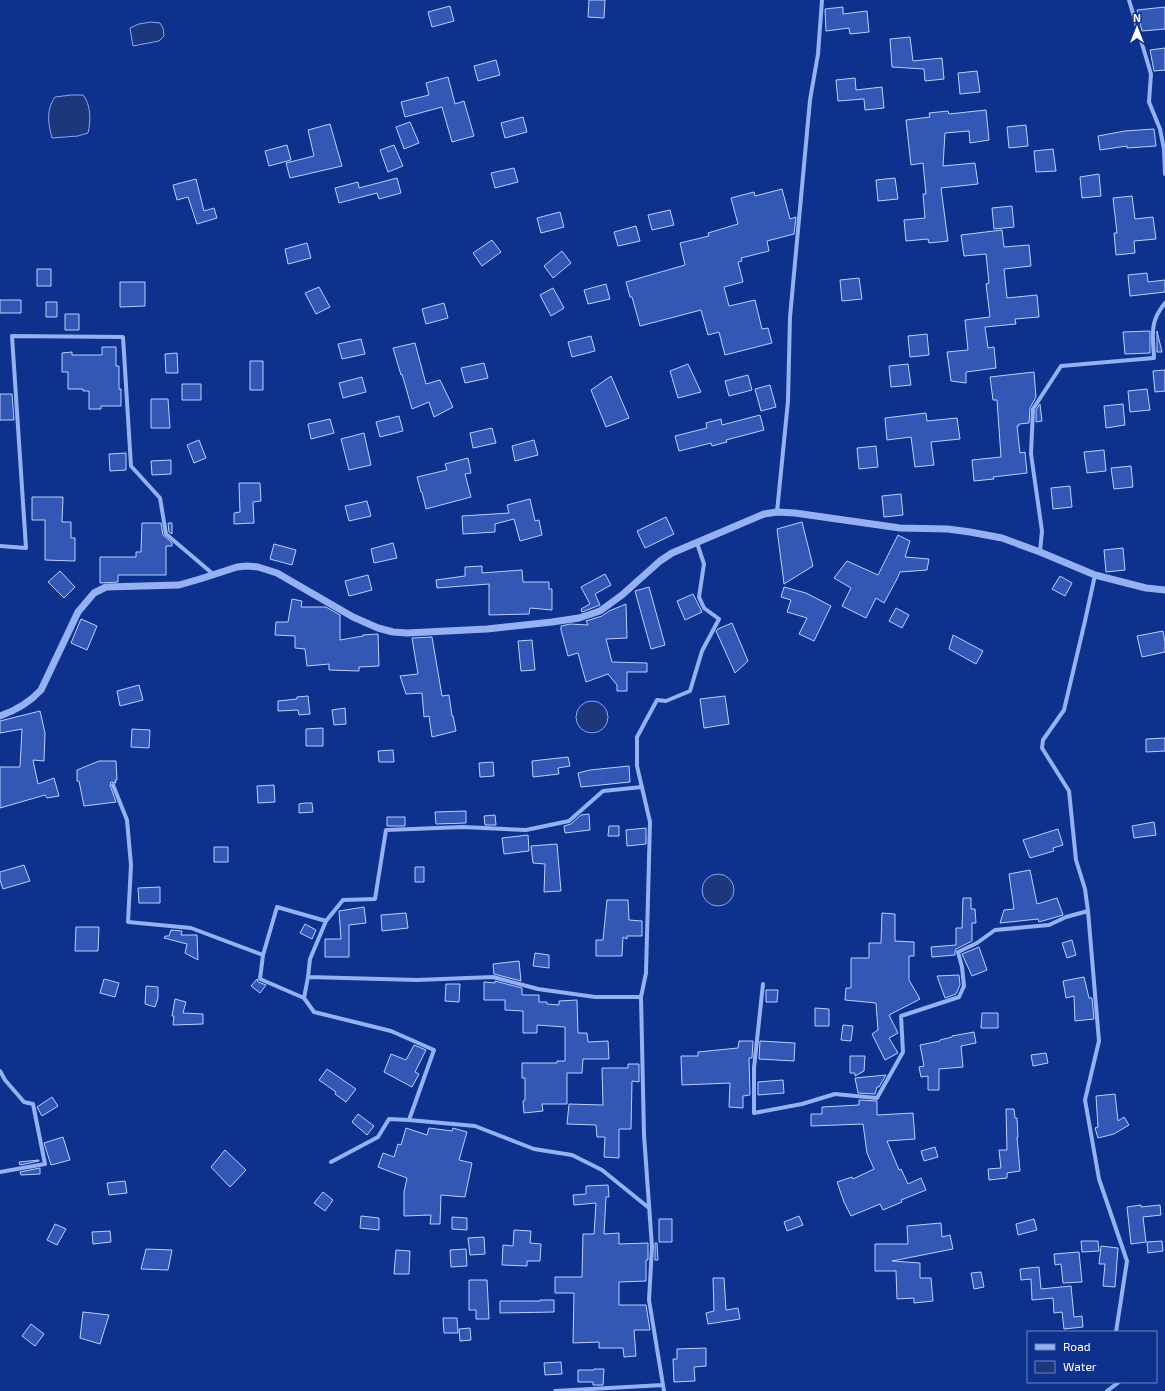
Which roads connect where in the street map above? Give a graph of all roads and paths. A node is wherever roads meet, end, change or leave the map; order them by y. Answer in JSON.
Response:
{"nodes":[{"id":1,"x":822,"y":0,"type":"edge"},
{"id":2,"x":1129,"y":0,"type":"edge"},
{"id":3,"x":1165,"y":174,"type":"edge"},
{"id":4,"x":1165,"y":303,"type":"edge"},
{"id":5,"x":777,"y":512,"type":"junction"},
{"id":6,"x":697,"y":543,"type":"junction"},
{"id":7,"x":0,"y":546,"type":"edge"},
{"id":8,"x":1040,"y":552,"type":"junction"},
{"id":9,"x":213,"y":574,"type":"junction"},
{"id":10,"x":1095,"y":575,"type":"junction"},
{"id":11,"x":1165,"y":590,"type":"edge"},
{"id":12,"x":0,"y":716,"type":"edge"},
{"id":13,"x":113,"y":784,"type":"dead end"},
{"id":14,"x":642,"y":787,"type":"junction"},
{"id":15,"x":1088,"y":911,"type":"junction"},
{"id":16,"x":326,"y":921,"type":"junction"},
{"id":17,"x":263,"y":954,"type":"junction"},
{"id":18,"x":308,"y":977,"type":"junction"},
{"id":19,"x":763,"y":984,"type":"dead end"},
{"id":20,"x":641,"y":997,"type":"junction"},
{"id":21,"x":304,"y":998,"type":"junction"},
{"id":22,"x":0,"y":1071,"type":"edge"},
{"id":23,"x":409,"y":1120,"type":"junction"},
{"id":24,"x":331,"y":1162,"type":"dead end"},
{"id":25,"x":0,"y":1172,"type":"edge"},
{"id":26,"x":649,"y":1208,"type":"junction"},
{"id":27,"x":1116,"y":1331,"type":"edge"},
{"id":28,"x":1118,"y":1383,"type":"edge"},
{"id":29,"x":663,"y":1385,"type":"junction"},
{"id":30,"x":555,"y":1391,"type":"edge"},
{"id":31,"x":664,"y":1391,"type":"edge"},
{"id":32,"x":1107,"y":1391,"type":"edge"}],
"edges":[{"from":1,"to":5,"type":"street"},
{"from":2,"to":3,"type":"street"},
{"from":4,"to":8,"type":"street"},
{"from":5,"to":6,"type":"street"},
{"from":5,"to":8,"type":"street"},
{"from":6,"to":9,"type":"street"},
{"from":6,"to":14,"type":"street"},
{"from":7,"to":9,"type":"street"},
{"from":8,"to":10,"type":"street"},
{"from":9,"to":12,"type":"street"},
{"from":10,"to":11,"type":"street"},
{"from":10,"to":15,"type":"street"},
{"from":13,"to":17,"type":"street"},
{"from":14,"to":16,"type":"street"},
{"from":14,"to":20,"type":"street"},
{"from":15,"to":19,"type":"street"},
{"from":15,"to":27,"type":"street"},
{"from":16,"to":17,"type":"street"},
{"from":16,"to":18,"type":"street"},
{"from":17,"to":21,"type":"street"},
{"from":18,"to":20,"type":"street"},
{"from":18,"to":21,"type":"street"},
{"from":20,"to":26,"type":"street"},
{"from":21,"to":23,"type":"street"},
{"from":22,"to":25,"type":"street"},
{"from":23,"to":24,"type":"street"},
{"from":23,"to":26,"type":"street"},
{"from":26,"to":29,"type":"street"},
{"from":28,"to":32,"type":"street"},
{"from":29,"to":30,"type":"street"},
{"from":29,"to":31,"type":"street"}]}
